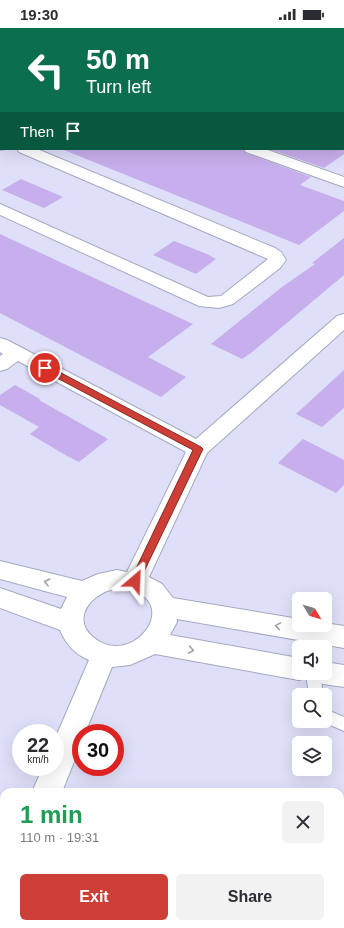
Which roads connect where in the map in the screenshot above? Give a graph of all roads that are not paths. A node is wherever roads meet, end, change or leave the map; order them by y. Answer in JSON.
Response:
{"nodes":[{"id":1,"x":26,"y":150,"type":"edge"},
{"id":2,"x":254,"y":150,"type":"edge"},
{"id":3,"x":344,"y":182,"type":"edge"},
{"id":4,"x":0,"y":208,"type":"edge"},
{"id":5,"x":344,"y":320,"type":"edge"},
{"id":6,"x":0,"y":344,"type":"edge"},
{"id":7,"x":17,"y":353,"type":"junction"},
{"id":8,"x":0,"y":365,"type":"edge"},
{"id":9,"x":198,"y":449,"type":"junction"},
{"id":10,"x":0,"y":570,"type":"edge"},
{"id":11,"x":135,"y":581,"type":"junction"},
{"id":12,"x":85,"y":592,"type":"junction"},
{"id":13,"x":0,"y":598,"type":"edge"},
{"id":14,"x":165,"y":607,"type":"junction"},
{"id":15,"x":71,"y":623,"type":"junction"},
{"id":16,"x":344,"y":637,"type":"edge"},
{"id":17,"x":152,"y":644,"type":"junction"},
{"id":18,"x":104,"y":654,"type":"junction"},
{"id":19,"x":292,"y":668,"type":"edge"},
{"id":20,"x":332,"y":674,"type":"edge"},
{"id":21,"x":344,"y":676,"type":"edge"},
{"id":22,"x":332,"y":719,"type":"edge"},
{"id":23,"x":344,"y":724,"type":"edge"},
{"id":24,"x":49,"y":788,"type":"edge"}],
"edges":[{"from":1,"to":4,"type":"street"},
{"from":2,"to":3,"type":"street"},
{"from":5,"to":9,"type":"street"},
{"from":6,"to":7,"type":"street"},
{"from":7,"to":8,"type":"street"},
{"from":7,"to":9,"type":"street"},
{"from":9,"to":11,"type":"street"},
{"from":12,"to":10,"type":"street","one_way":true},
{"from":11,"to":12,"type":"street"},
{"from":11,"to":14,"type":"street"},
{"from":12,"to":15,"type":"street"},
{"from":13,"to":15,"type":"street"},
{"from":16,"to":14,"type":"street","one_way":true},
{"from":14,"to":17,"type":"street"},
{"from":15,"to":18,"type":"street"},
{"from":17,"to":18,"type":"street"},
{"from":17,"to":19,"type":"street","one_way":true},
{"from":18,"to":24,"type":"street"},
{"from":20,"to":21,"type":"street"},
{"from":22,"to":23,"type":"lane"}]}
